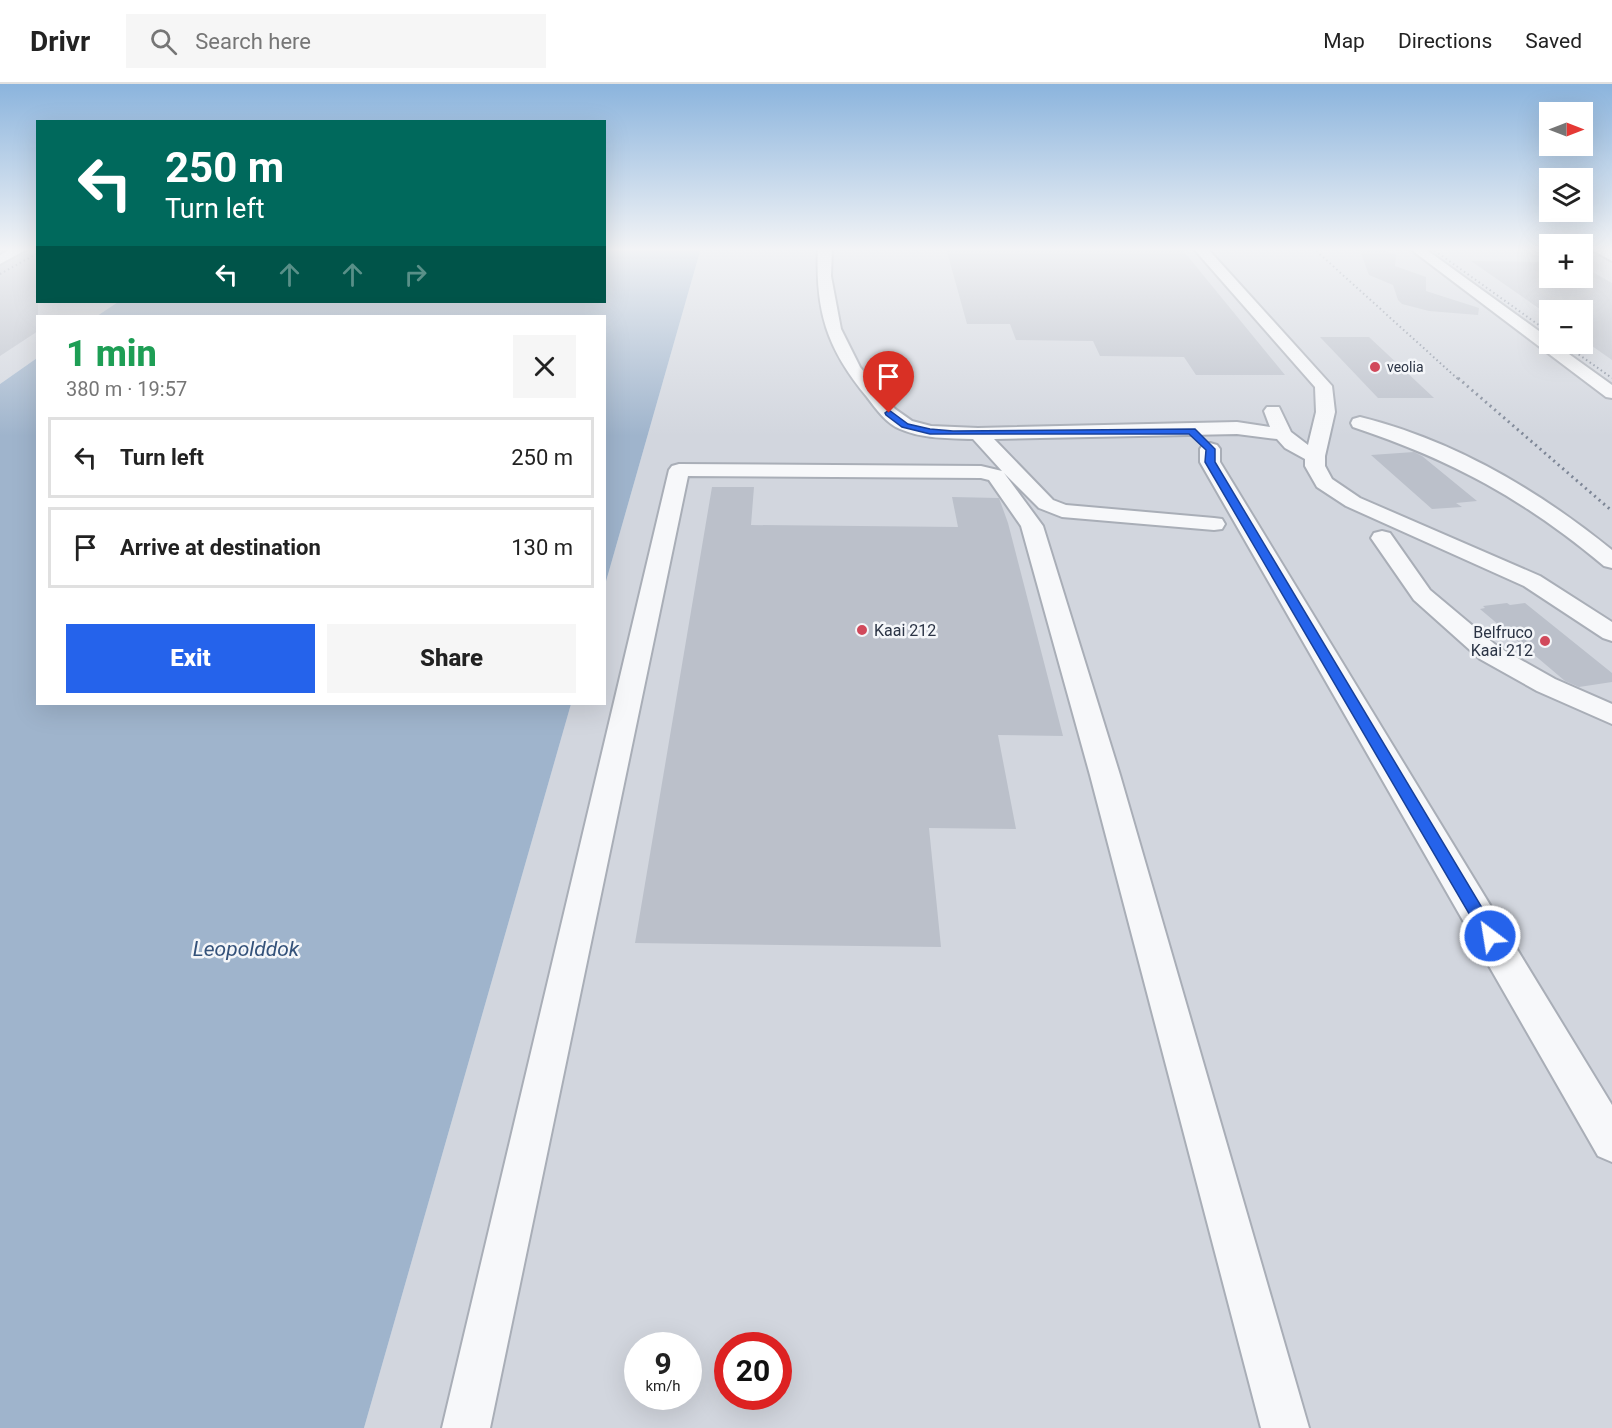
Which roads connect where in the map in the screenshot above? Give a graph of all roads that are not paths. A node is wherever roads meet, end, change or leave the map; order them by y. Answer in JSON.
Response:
{"nodes":[{"id":1,"x":830,"y":311,"type":"edge"},
{"id":2,"x":1256,"y":311,"type":"edge"},
{"id":3,"x":1501,"y":311,"type":"edge"},
{"id":4,"x":1612,"y":393,"type":"edge"},
{"id":5,"x":1273,"y":411,"type":"dead end"},
{"id":6,"x":1360,"y":423,"type":"dead end"},
{"id":7,"x":978,"y":434,"type":"junction"},
{"id":8,"x":1281,"y":434,"type":"junction"},
{"id":9,"x":1212,"y":448,"type":"junction"},
{"id":10,"x":1314,"y":456,"type":"junction"},
{"id":11,"x":1214,"y":524,"type":"dead end"},
{"id":12,"x":1382,"y":538,"type":"dead end"},
{"id":13,"x":1612,"y":561,"type":"edge"},
{"id":14,"x":1612,"y":633,"type":"edge"},
{"id":15,"x":1612,"y":715,"type":"edge"},
{"id":16,"x":1612,"y":1142,"type":"edge"},
{"id":17,"x":465,"y":1428,"type":"edge"},
{"id":18,"x":1285,"y":1428,"type":"edge"}],
"edges":[{"from":1,"to":7,"type":"street"},
{"from":2,"to":10,"type":"street"},
{"from":3,"to":4,"type":"street"},
{"from":5,"to":8,"type":"street"},
{"from":6,"to":13,"type":"street"},
{"from":7,"to":9,"type":"street"},
{"from":7,"to":11,"type":"street"},
{"from":8,"to":9,"type":"street"},
{"from":8,"to":10,"type":"street"},
{"from":9,"to":16,"type":"street"},
{"from":10,"to":14,"type":"street"},
{"from":12,"to":15,"type":"street"},
{"from":17,"to":18,"type":"street"}]}
